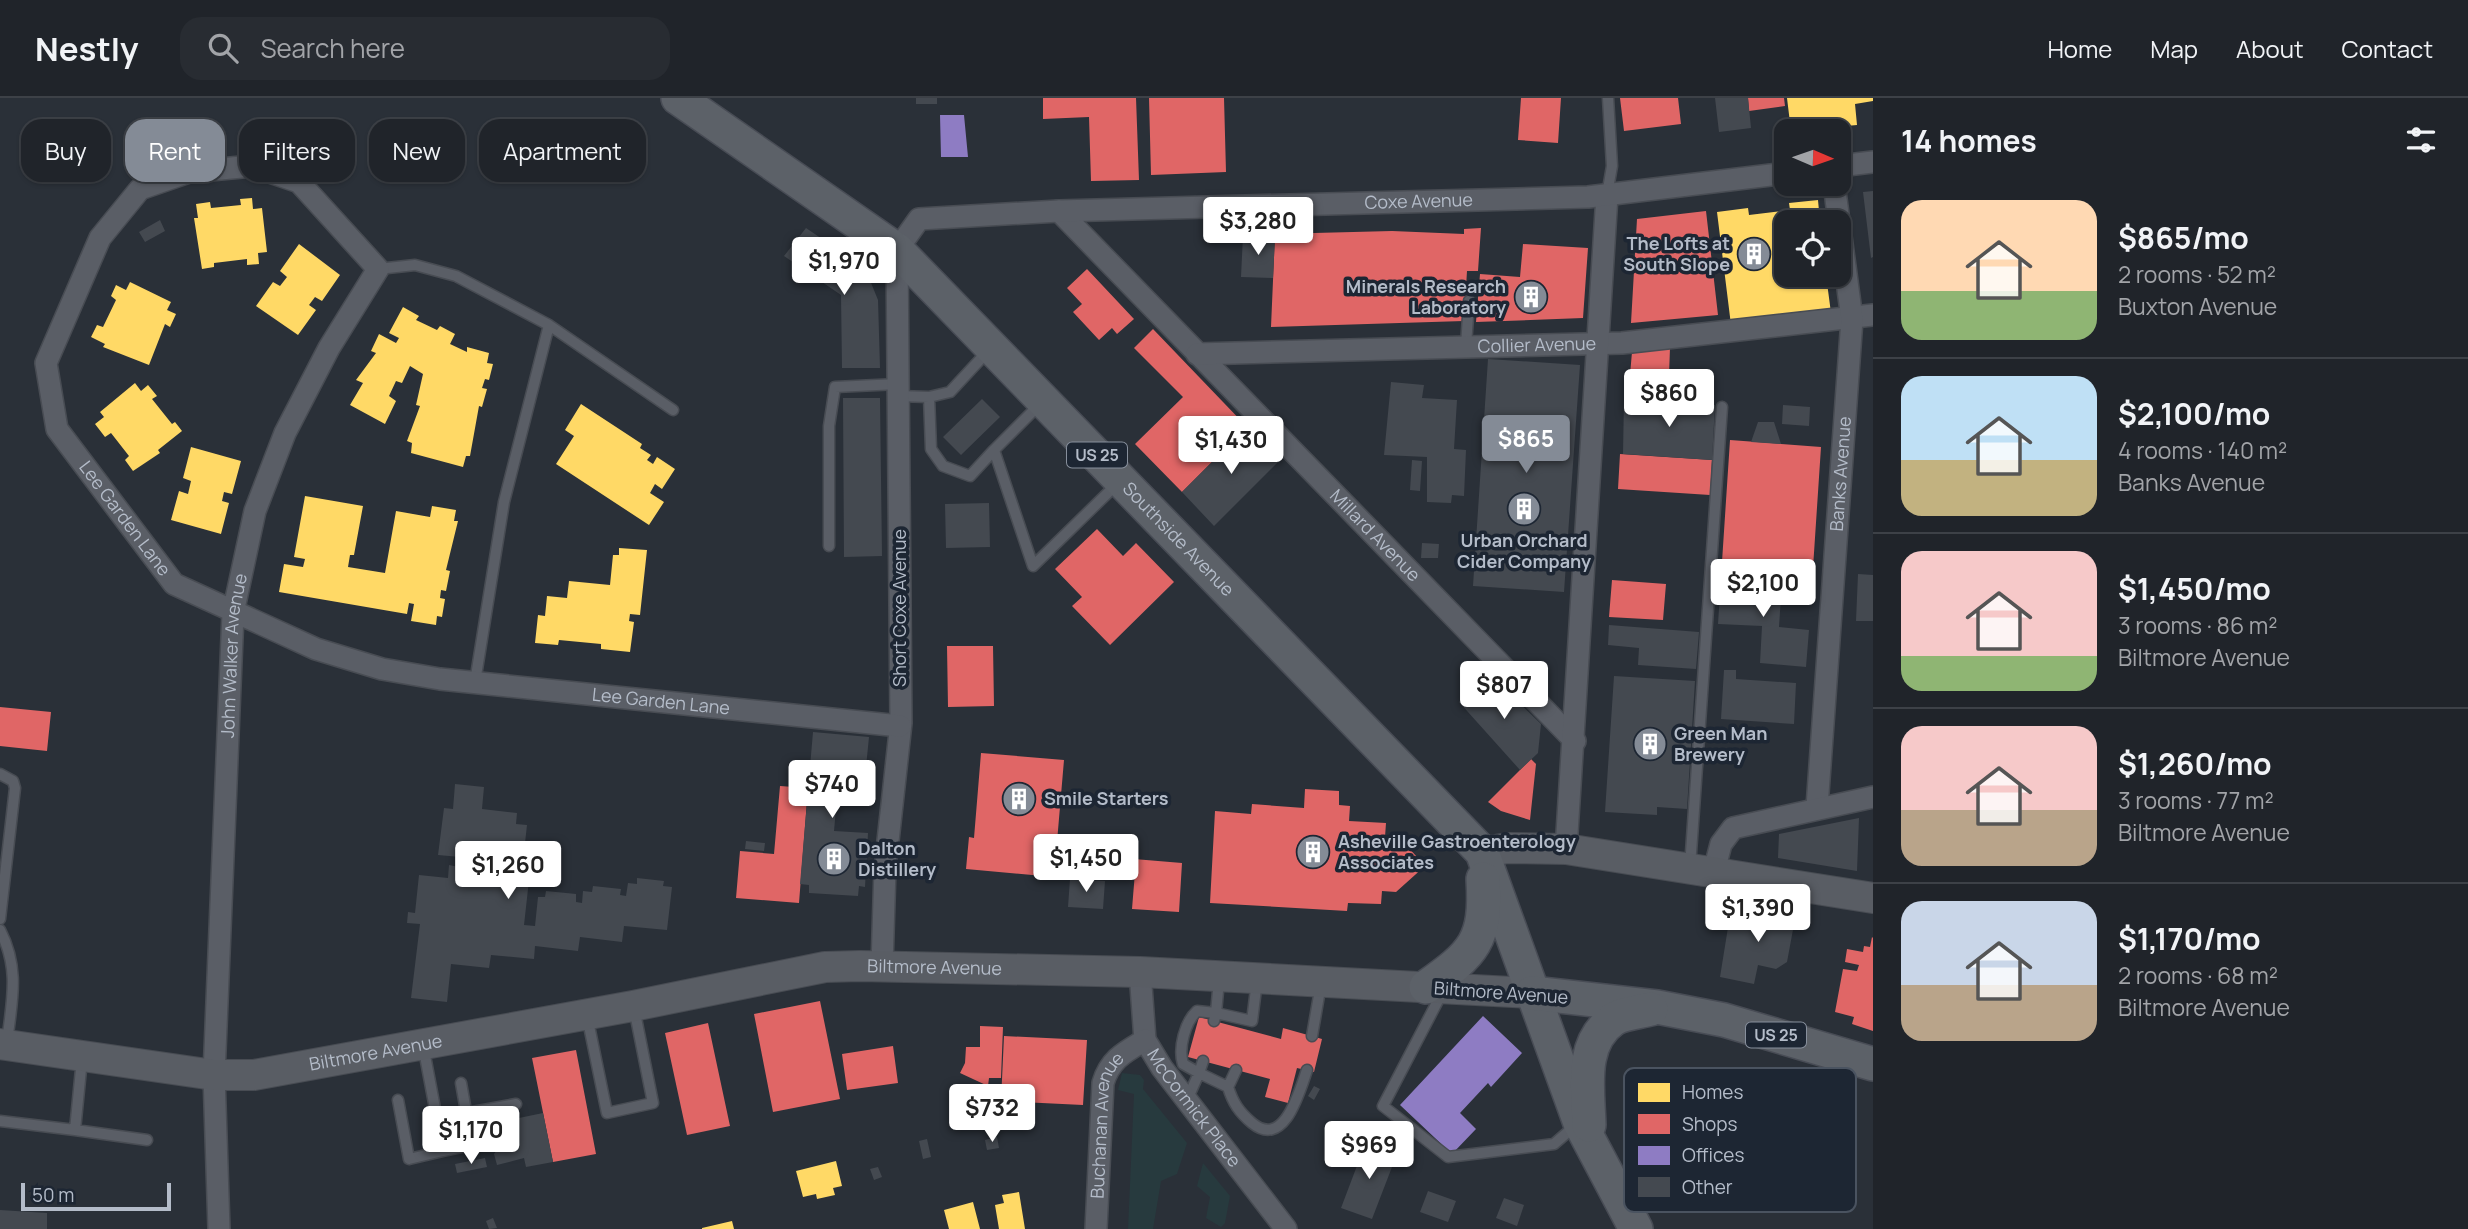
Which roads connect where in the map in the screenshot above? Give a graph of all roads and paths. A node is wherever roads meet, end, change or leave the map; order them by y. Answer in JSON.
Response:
{"nodes":[{"id":1,"x":678,"y":98,"type":"edge"},
{"id":2,"x":1608,"y":98,"type":"edge"},
{"id":3,"x":1873,"y":162,"type":"edge"},
{"id":4,"x":1852,"y":164,"type":"edge"},
{"id":5,"x":1774,"y":175,"type":"edge"},
{"id":6,"x":1607,"y":195,"type":"junction"},
{"id":7,"x":1837,"y":196,"type":"edge"},
{"id":8,"x":1059,"y":211,"type":"junction"},
{"id":9,"x":897,"y":250,"type":"junction"},
{"id":10,"x":378,"y":269,"type":"junction"},
{"id":11,"x":1469,"y":301,"type":"dead end"},
{"id":12,"x":1863,"y":317,"type":"edge"},
{"id":13,"x":549,"y":325,"type":"junction"},
{"id":14,"x":1599,"y":342,"type":"junction"},
{"id":15,"x":1466,"y":346,"type":"junction"},
{"id":16,"x":992,"y":347,"type":"junction"},
{"id":17,"x":1197,"y":354,"type":"junction"},
{"id":18,"x":898,"y":390,"type":"junction"},
{"id":19,"x":929,"y":397,"type":"junction"},
{"id":20,"x":1044,"y":400,"type":"junction"},
{"id":21,"x":1722,"y":407,"type":"dead end"},
{"id":22,"x":673,"y":410,"type":"dead end"},
{"id":23,"x":994,"y":450,"type":"junction"},
{"id":24,"x":1121,"y":480,"type":"junction"},
{"id":25,"x":829,"y":547,"type":"dead end"},
{"id":26,"x":233,"y":612,"type":"junction"},
{"id":27,"x":475,"y":682,"type":"junction"},
{"id":28,"x":900,"y":726,"type":"junction"},
{"id":29,"x":1575,"y":741,"type":"junction"},
{"id":30,"x":0,"y":774,"type":"edge"},
{"id":31,"x":1873,"y":797,"type":"edge"},
{"id":32,"x":1817,"y":807,"type":"junction"},
{"id":33,"x":1566,"y":849,"type":"junction"},
{"id":34,"x":1482,"y":852,"type":"junction"},
{"id":35,"x":1702,"y":869,"type":"junction"},
{"id":36,"x":1873,"y":898,"type":"edge"},
{"id":37,"x":0,"y":919,"type":"edge"},
{"id":38,"x":0,"y":930,"type":"edge"},
{"id":39,"x":882,"y":966,"type":"junction"},
{"id":40,"x":1140,"y":972,"type":"junction"},
{"id":41,"x":1219,"y":977,"type":"junction"},
{"id":42,"x":1257,"y":979,"type":"junction"},
{"id":43,"x":1322,"y":982,"type":"junction"},
{"id":44,"x":1435,"y":988,"type":"junction"},
{"id":45,"x":1532,"y":993,"type":"junction"},
{"id":46,"x":6,"y":1003,"type":"edge"},
{"id":47,"x":633,"y":1006,"type":"junction"},
{"id":48,"x":1657,"y":1007,"type":"junction"},
{"id":49,"x":586,"y":1014,"type":"junction"},
{"id":50,"x":1215,"y":1017,"type":"junction"},
{"id":51,"x":1312,"y":1036,"type":"dead end"},
{"id":52,"x":1145,"y":1040,"type":"junction"},
{"id":53,"x":4,"y":1045,"type":"edge"},
{"id":54,"x":423,"y":1045,"type":"junction"},
{"id":55,"x":82,"y":1056,"type":"junction"},
{"id":56,"x":1873,"y":1064,"type":"edge"},
{"id":57,"x":1201,"y":1067,"type":"junction"},
{"id":58,"x":1236,"y":1070,"type":"dead end"},
{"id":59,"x":1307,"y":1070,"type":"dead end"},
{"id":60,"x":215,"y":1075,"type":"junction"},
{"id":61,"x":461,"y":1083,"type":"dead end"},
{"id":62,"x":1228,"y":1087,"type":"junction"},
{"id":63,"x":398,"y":1100,"type":"dead end"},
{"id":64,"x":1187,"y":1100,"type":"junction"},
{"id":65,"x":516,"y":1104,"type":"dead end"},
{"id":66,"x":467,"y":1113,"type":"junction"},
{"id":67,"x":0,"y":1121,"type":"edge"},
{"id":68,"x":75,"y":1130,"type":"junction"},
{"id":69,"x":1584,"y":1134,"type":"junction"},
{"id":70,"x":147,"y":1140,"type":"dead end"},
{"id":71,"x":443,"y":1151,"type":"junction"},
{"id":72,"x":1624,"y":1207,"type":"edge"},
{"id":73,"x":1627,"y":1212,"type":"edge"},
{"id":74,"x":219,"y":1229,"type":"edge"},
{"id":75,"x":1096,"y":1229,"type":"edge"},
{"id":76,"x":1283,"y":1229,"type":"edge"},
{"id":77,"x":1636,"y":1229,"type":"edge"}],
"edges":[{"from":1,"to":9,"type":"main road","name":"Southside Avenue","number":"US 25"},
{"from":2,"to":6,"type":"lane"},
{"from":3,"to":4,"type":"street"},
{"from":5,"to":6,"type":"street","name":"Coxe Avenue"},
{"from":6,"to":8,"type":"street","name":"Coxe Avenue"},
{"from":6,"to":14,"type":"street"},
{"from":7,"to":12,"type":"street","name":"Banks Avenue"},
{"from":8,"to":9,"type":"street","name":"Coxe Avenue"},
{"from":8,"to":17,"type":"street","name":"Millard Avenue"},
{"from":9,"to":16,"type":"main road","name":"Southside Avenue","number":"US 25"},
{"from":9,"to":18,"type":"street","name":"Short Coxe Avenue"},
{"from":10,"to":13,"type":"lane"},
{"from":10,"to":26,"type":"street","name":"John Walker Avenue"},
{"from":10,"to":26,"type":"street","name":"Lee Garden Lane"},
{"from":11,"to":15,"type":"lane"},
{"from":12,"to":14,"type":"street","name":"Collier Avenue"},
{"from":12,"to":32,"type":"street","name":"Banks Avenue"},
{"from":13,"to":22,"type":"lane"},
{"from":13,"to":27,"type":"lane"},
{"from":14,"to":15,"type":"street","name":"Collier Avenue"},
{"from":14,"to":29,"type":"street"},
{"from":15,"to":17,"type":"street","name":"Collier Avenue"},
{"from":16,"to":19,"type":"lane"},
{"from":16,"to":20,"type":"main road","name":"Southside Avenue","number":"US 25"},
{"from":17,"to":29,"type":"street","name":"Millard Avenue"},
{"from":18,"to":19,"type":"lane"},
{"from":18,"to":25,"type":"lane"},
{"from":18,"to":28,"type":"street","name":"Short Coxe Avenue"},
{"from":19,"to":23,"type":"lane"},
{"from":20,"to":23,"type":"lane"},
{"from":20,"to":24,"type":"main road","name":"Southside Avenue","number":"US 25"},
{"from":21,"to":35,"type":"lane"},
{"from":23,"to":24,"type":"lane"},
{"from":24,"to":34,"type":"main road","name":"Southside Avenue","number":"US 25"},
{"from":26,"to":27,"type":"street","name":"Lee Garden Lane"},
{"from":26,"to":60,"type":"street","name":"John Walker Avenue"},
{"from":27,"to":28,"type":"street","name":"Lee Garden Lane"},
{"from":28,"to":39,"type":"street","name":"Short Coxe Avenue"},
{"from":29,"to":33,"type":"street"},
{"from":30,"to":37,"type":"lane"},
{"from":31,"to":32,"type":"street"},
{"from":32,"to":35,"type":"street"},
{"from":33,"to":34,"type":"main road"},
{"from":33,"to":35,"type":"main road"},
{"from":34,"to":44,"type":"main road"},
{"from":34,"to":45,"type":"main road","name":"Southside Avenue","number":"US 25"},
{"from":35,"to":36,"type":"main road"},
{"from":38,"to":46,"type":"lane"},
{"from":39,"to":40,"type":"main road","name":"Biltmore Avenue"},
{"from":39,"to":47,"type":"main road","name":"Biltmore Avenue"},
{"from":40,"to":41,"type":"main road","name":"Biltmore Avenue"},
{"from":40,"to":52,"type":"street","name":"McCormick Place"},
{"from":41,"to":42,"type":"main road","name":"Biltmore Avenue"},
{"from":41,"to":50,"type":"lane"},
{"from":42,"to":43,"type":"main road","name":"Biltmore Avenue"},
{"from":42,"to":50,"type":"lane"},
{"from":43,"to":44,"type":"main road","name":"Biltmore Avenue"},
{"from":43,"to":51,"type":"lane"},
{"from":44,"to":45,"type":"main road","name":"Biltmore Avenue"},
{"from":44,"to":69,"type":"lane"},
{"from":45,"to":48,"type":"main road","name":"Biltmore Avenue","number":"US 25"},
{"from":45,"to":69,"type":"main road","name":"Southside Avenue"},
{"from":46,"to":53,"type":"lane"},
{"from":47,"to":49,"type":"main road","name":"Biltmore Avenue"},
{"from":47,"to":49,"type":"lane"},
{"from":48,"to":56,"type":"main road","name":"Biltmore Avenue","number":"US 25"},
{"from":48,"to":69,"type":"main road"},
{"from":49,"to":54,"type":"main road","name":"Biltmore Avenue"},
{"from":50,"to":57,"type":"lane"},
{"from":52,"to":64,"type":"street","name":"McCormick Place"},
{"from":52,"to":75,"type":"street","name":"Buchanan Avenue"},
{"from":53,"to":55,"type":"main road","name":"Biltmore Avenue"},
{"from":54,"to":60,"type":"main road","name":"Biltmore Avenue"},
{"from":54,"to":71,"type":"lane"},
{"from":55,"to":60,"type":"main road","name":"Biltmore Avenue"},
{"from":55,"to":68,"type":"lane"},
{"from":57,"to":62,"type":"lane"},
{"from":57,"to":64,"type":"lane"},
{"from":58,"to":62,"type":"lane"},
{"from":59,"to":62,"type":"lane"},
{"from":60,"to":74,"type":"street","name":"John Walker Avenue"},
{"from":61,"to":66,"type":"lane"},
{"from":63,"to":71,"type":"lane"},
{"from":64,"to":76,"type":"street","name":"McCormick Place"},
{"from":65,"to":66,"type":"lane"},
{"from":66,"to":71,"type":"lane"},
{"from":67,"to":68,"type":"lane"},
{"from":68,"to":70,"type":"lane"},
{"from":69,"to":72,"type":"main road","name":"Southside Avenue"},
{"from":73,"to":77,"type":"main road","name":"Southside Avenue"}]}
